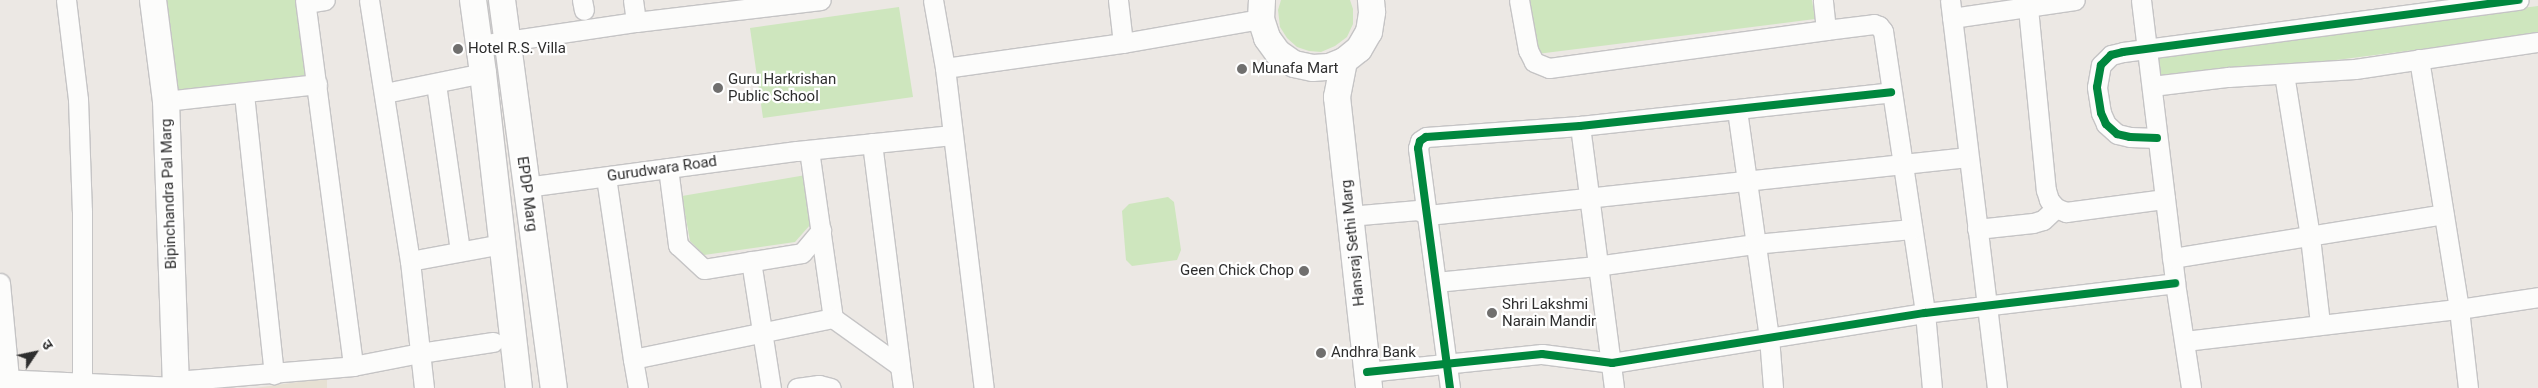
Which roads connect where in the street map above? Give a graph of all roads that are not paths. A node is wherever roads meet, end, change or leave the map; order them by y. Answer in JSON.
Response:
{"nodes":[{"id":1,"x":66,"y":0,"type":"edge"},
{"id":2,"x":153,"y":0,"type":"edge"},
{"id":3,"x":325,"y":0,"type":"edge"},
{"id":4,"x":370,"y":0,"type":"edge"},
{"id":5,"x":473,"y":0,"type":"edge"},
{"id":6,"x":502,"y":0,"type":"edge"},
{"id":7,"x":633,"y":0,"type":"edge"},
{"id":8,"x":821,"y":0,"type":"edge"},
{"id":9,"x":933,"y":0,"type":"edge"},
{"id":10,"x":1118,"y":0,"type":"edge"},
{"id":11,"x":1370,"y":0,"type":"edge"},
{"id":12,"x":1519,"y":0,"type":"edge"},
{"id":13,"x":1823,"y":0,"type":"edge"},
{"id":14,"x":2075,"y":0,"type":"edge"},
{"id":15,"x":2141,"y":0,"type":"edge"},
{"id":16,"x":2519,"y":0,"type":"edge"},
{"id":17,"x":305,"y":1,"type":"edge"},
{"id":18,"x":2028,"y":8,"type":"junction"},
{"id":19,"x":1951,"y":9,"type":"edge"},
{"id":20,"x":1261,"y":10,"type":"edge"},
{"id":21,"x":636,"y":22,"type":"junction"},
{"id":22,"x":1826,"y":30,"type":"junction"},
{"id":23,"x":508,"y":42,"type":"junction"},
{"id":24,"x":2538,"y":42,"type":"edge"},
{"id":25,"x":1123,"y":43,"type":"junction"},
{"id":26,"x":480,"y":45,"type":"junction"},
{"id":27,"x":2148,"y":50,"type":"junction"},
{"id":28,"x":2419,"y":59,"type":"junction"},
{"id":29,"x":1344,"y":61,"type":"junction"},
{"id":30,"x":945,"y":68,"type":"junction"},
{"id":31,"x":1313,"y":68,"type":"junction"},
{"id":32,"x":484,"y":73,"type":"junction"},
{"id":33,"x":2284,"y":74,"type":"junction"},
{"id":34,"x":317,"y":84,"type":"junction"},
{"id":35,"x":436,"y":84,"type":"junction"},
{"id":36,"x":2152,"y":86,"type":"junction"},
{"id":37,"x":1891,"y":92,"type":"junction"},
{"id":38,"x":384,"y":93,"type":"junction"},
{"id":39,"x":244,"y":94,"type":"junction"},
{"id":40,"x":1337,"y":97,"type":"junction"},
{"id":41,"x":166,"y":101,"type":"junction"},
{"id":42,"x":1737,"y":110,"type":"junction"},
{"id":43,"x":1580,"y":126,"type":"junction"},
{"id":44,"x":952,"y":135,"type":"junction"},
{"id":45,"x":2157,"y":138,"type":"junction"},
{"id":46,"x":872,"y":143,"type":"junction"},
{"id":47,"x":803,"y":150,"type":"junction"},
{"id":48,"x":1968,"y":157,"type":"junction"},
{"id":49,"x":1903,"y":165,"type":"junction"},
{"id":50,"x":668,"y":168,"type":"junction"},
{"id":51,"x":606,"y":177,"type":"junction"},
{"id":52,"x":1745,"y":179,"type":"junction"},
{"id":53,"x":526,"y":187,"type":"junction"},
{"id":54,"x":1589,"y":198,"type":"junction"},
{"id":55,"x":2165,"y":199,"type":"junction"},
{"id":56,"x":2056,"y":208,"type":"junction"},
{"id":57,"x":2443,"y":214,"type":"junction"},
{"id":58,"x":1428,"y":215,"type":"junction"},
{"id":59,"x":1349,"y":216,"type":"junction"},
{"id":60,"x":1912,"y":229,"type":"junction"},
{"id":61,"x":1977,"y":229,"type":"junction"},
{"id":62,"x":821,"y":230,"type":"junction"},
{"id":63,"x":2310,"y":237,"type":"junction"},
{"id":64,"x":502,"y":244,"type":"junction"},
{"id":65,"x":1754,"y":244,"type":"junction"},
{"id":66,"x":460,"y":251,"type":"junction"},
{"id":67,"x":2172,"y":258,"type":"junction"},
{"id":68,"x":410,"y":261,"type":"junction"},
{"id":69,"x":751,"y":261,"type":"junction"},
{"id":70,"x":1596,"y":266,"type":"junction"},
{"id":71,"x":1436,"y":282,"type":"junction"},
{"id":72,"x":0,"y":283,"type":"edge"},
{"id":73,"x":2175,"y":283,"type":"junction"},
{"id":74,"x":2538,"y":297,"type":"edge"},
{"id":75,"x":1,"y":305,"type":"edge"},
{"id":76,"x":1987,"y":306,"type":"junction"},
{"id":77,"x":2459,"y":309,"type":"junction"},
{"id":78,"x":1925,"y":313,"type":"junction"},
{"id":79,"x":833,"y":318,"type":"junction"},
{"id":80,"x":2320,"y":324,"type":"junction"},
{"id":81,"x":761,"y":332,"type":"junction"},
{"id":82,"x":1769,"y":338,"type":"junction"},
{"id":83,"x":2185,"y":341,"type":"junction"},
{"id":84,"x":493,"y":342,"type":"dead end"},
{"id":85,"x":420,"y":352,"type":"junction"},
{"id":86,"x":633,"y":359,"type":"junction"},
{"id":87,"x":1612,"y":363,"type":"junction"},
{"id":88,"x":353,"y":366,"type":"junction"},
{"id":89,"x":900,"y":366,"type":"junction"},
{"id":90,"x":1447,"y":366,"type":"junction"},
{"id":91,"x":274,"y":374,"type":"junction"},
{"id":92,"x":4,"y":379,"type":"edge"},
{"id":93,"x":1368,"y":380,"type":"edge"},
{"id":94,"x":82,"y":381,"type":"junction"},
{"id":95,"x":176,"y":385,"type":"edge"},
{"id":96,"x":424,"y":388,"type":"edge"},
{"id":97,"x":518,"y":388,"type":"edge"},
{"id":98,"x":554,"y":388,"type":"edge"},
{"id":99,"x":638,"y":388,"type":"edge"},
{"id":100,"x":770,"y":388,"type":"edge"},
{"id":101,"x":797,"y":388,"type":"edge"},
{"id":102,"x":831,"y":388,"type":"edge"},
{"id":103,"x":903,"y":388,"type":"edge"},
{"id":104,"x":984,"y":388,"type":"edge"},
{"id":105,"x":1450,"y":388,"type":"edge"},
{"id":106,"x":1614,"y":388,"type":"edge"},
{"id":107,"x":1773,"y":388,"type":"edge"},
{"id":108,"x":1932,"y":388,"type":"edge"},
{"id":109,"x":1997,"y":388,"type":"edge"},
{"id":110,"x":2191,"y":388,"type":"edge"},
{"id":111,"x":2468,"y":388,"type":"edge"}],
"edges":[{"from":1,"to":94,"type":"street"},
{"from":2,"to":41,"type":"street","name":"Bipinchandra Pal Marg"},
{"from":3,"to":17,"type":"street"},
{"from":4,"to":38,"type":"street"},
{"from":5,"to":26,"type":"street","name":"EPDP Marg"},
{"from":6,"to":23,"type":"street","name":"EPDP Marg"},
{"from":7,"to":21,"type":"street"},
{"from":8,"to":21,"type":"street"},
{"from":9,"to":30,"type":"street"},
{"from":10,"to":25,"type":"street"},
{"from":11,"to":29,"type":"street"},
{"from":12,"to":22,"type":"street"},
{"from":13,"to":22,"type":"street"},
{"from":14,"to":18,"type":"street"},
{"from":15,"to":27,"type":"street"},
{"from":16,"to":27,"type":"street"},
{"from":17,"to":34,"type":"street"},
{"from":18,"to":19,"type":"street"},
{"from":18,"to":56,"type":"street"},
{"from":19,"to":48,"type":"street"},
{"from":20,"to":25,"type":"street"},
{"from":20,"to":31,"type":"street"},
{"from":21,"to":23,"type":"street"},
{"from":22,"to":37,"type":"street"},
{"from":23,"to":26,"type":"street"},
{"from":23,"to":53,"type":"street","name":"EPDP Marg"},
{"from":24,"to":28,"type":"street"},
{"from":25,"to":30,"type":"street"},
{"from":26,"to":32,"type":"street","name":"EPDP Marg"},
{"from":27,"to":36,"type":"street"},
{"from":27,"to":45,"type":"street"},
{"from":28,"to":33,"type":"street"},
{"from":28,"to":57,"type":"street"},
{"from":29,"to":31,"type":"street"},
{"from":29,"to":40,"type":"street","name":"Hansraj Sethi Marg"},
{"from":30,"to":44,"type":"street"},
{"from":31,"to":40,"type":"street"},
{"from":32,"to":35,"type":"street"},
{"from":32,"to":64,"type":"street","name":"EPDP Marg"},
{"from":33,"to":36,"type":"street"},
{"from":33,"to":63,"type":"street"},
{"from":34,"to":39,"type":"street"},
{"from":34,"to":88,"type":"street"},
{"from":35,"to":38,"type":"street"},
{"from":35,"to":66,"type":"street"},
{"from":36,"to":45,"type":"street"},
{"from":37,"to":42,"type":"street"},
{"from":37,"to":49,"type":"street"},
{"from":38,"to":68,"type":"street"},
{"from":39,"to":41,"type":"street"},
{"from":39,"to":91,"type":"street"},
{"from":40,"to":59,"type":"street","name":"Hansraj Sethi Marg"},
{"from":41,"to":95,"type":"street","name":"Bipinchandra Pal Marg"},
{"from":42,"to":43,"type":"street"},
{"from":42,"to":52,"type":"street"},
{"from":43,"to":54,"type":"street"},
{"from":43,"to":58,"type":"street"},
{"from":44,"to":46,"type":"street","name":"Gurudwara Road"},
{"from":44,"to":104,"type":"street"},
{"from":45,"to":55,"type":"street"},
{"from":46,"to":47,"type":"street","name":"Gurudwara Road"},
{"from":46,"to":89,"type":"street"},
{"from":47,"to":50,"type":"street","name":"Gurudwara Road"},
{"from":47,"to":62,"type":"street"},
{"from":48,"to":49,"type":"street"},
{"from":48,"to":61,"type":"street"},
{"from":49,"to":52,"type":"street"},
{"from":49,"to":60,"type":"street"},
{"from":50,"to":51,"type":"street","name":"Gurudwara Road"},
{"from":50,"to":69,"type":"street"},
{"from":51,"to":53,"type":"street","name":"Gurudwara Road"},
{"from":51,"to":86,"type":"street"},
{"from":52,"to":54,"type":"street"},
{"from":52,"to":65,"type":"street"},
{"from":53,"to":98,"type":"street","name":"EPDP Marg"},
{"from":54,"to":58,"type":"street"},
{"from":54,"to":70,"type":"street"},
{"from":55,"to":56,"type":"street"},
{"from":55,"to":67,"type":"street"},
{"from":56,"to":61,"type":"street"},
{"from":57,"to":63,"type":"street"},
{"from":57,"to":77,"type":"street"},
{"from":58,"to":59,"type":"street"},
{"from":58,"to":71,"type":"street"},
{"from":59,"to":93,"type":"street","name":"Hansraj Sethi Marg"},
{"from":60,"to":65,"type":"street"},
{"from":60,"to":78,"type":"street"},
{"from":61,"to":76,"type":"street"},
{"from":62,"to":69,"type":"street"},
{"from":62,"to":79,"type":"street"},
{"from":63,"to":67,"type":"street"},
{"from":63,"to":80,"type":"street"},
{"from":64,"to":66,"type":"street"},
{"from":64,"to":97,"type":"street","name":"EPDP Marg"},
{"from":65,"to":70,"type":"street"},
{"from":65,"to":82,"type":"street"},
{"from":66,"to":68,"type":"street"},
{"from":67,"to":73,"type":"street"},
{"from":68,"to":85,"type":"street"},
{"from":69,"to":81,"type":"street"},
{"from":70,"to":71,"type":"street"},
{"from":70,"to":87,"type":"street"},
{"from":71,"to":90,"type":"street"},
{"from":72,"to":75,"type":"street"},
{"from":73,"to":76,"type":"street"},
{"from":73,"to":83,"type":"street"},
{"from":74,"to":77,"type":"street"},
{"from":75,"to":92,"type":"street"},
{"from":76,"to":78,"type":"street"},
{"from":76,"to":109,"type":"street"},
{"from":77,"to":80,"type":"street"},
{"from":77,"to":111,"type":"street"},
{"from":78,"to":82,"type":"street"},
{"from":78,"to":108,"type":"street"},
{"from":79,"to":81,"type":"street"},
{"from":79,"to":89,"type":"street"},
{"from":80,"to":83,"type":"street"},
{"from":81,"to":86,"type":"street"},
{"from":81,"to":100,"type":"street"},
{"from":82,"to":87,"type":"street"},
{"from":82,"to":107,"type":"street"},
{"from":83,"to":110,"type":"street"},
{"from":84,"to":85,"type":"street"},
{"from":85,"to":88,"type":"street"},
{"from":85,"to":96,"type":"street"},
{"from":86,"to":99,"type":"street"},
{"from":87,"to":90,"type":"street"},
{"from":87,"to":106,"type":"street"},
{"from":88,"to":91,"type":"street"},
{"from":89,"to":103,"type":"street"},
{"from":90,"to":93,"type":"street"},
{"from":90,"to":105,"type":"street"},
{"from":91,"to":95,"type":"street"},
{"from":92,"to":94,"type":"street"},
{"from":94,"to":95,"type":"street"},
{"from":101,"to":102,"type":"street"}]}
